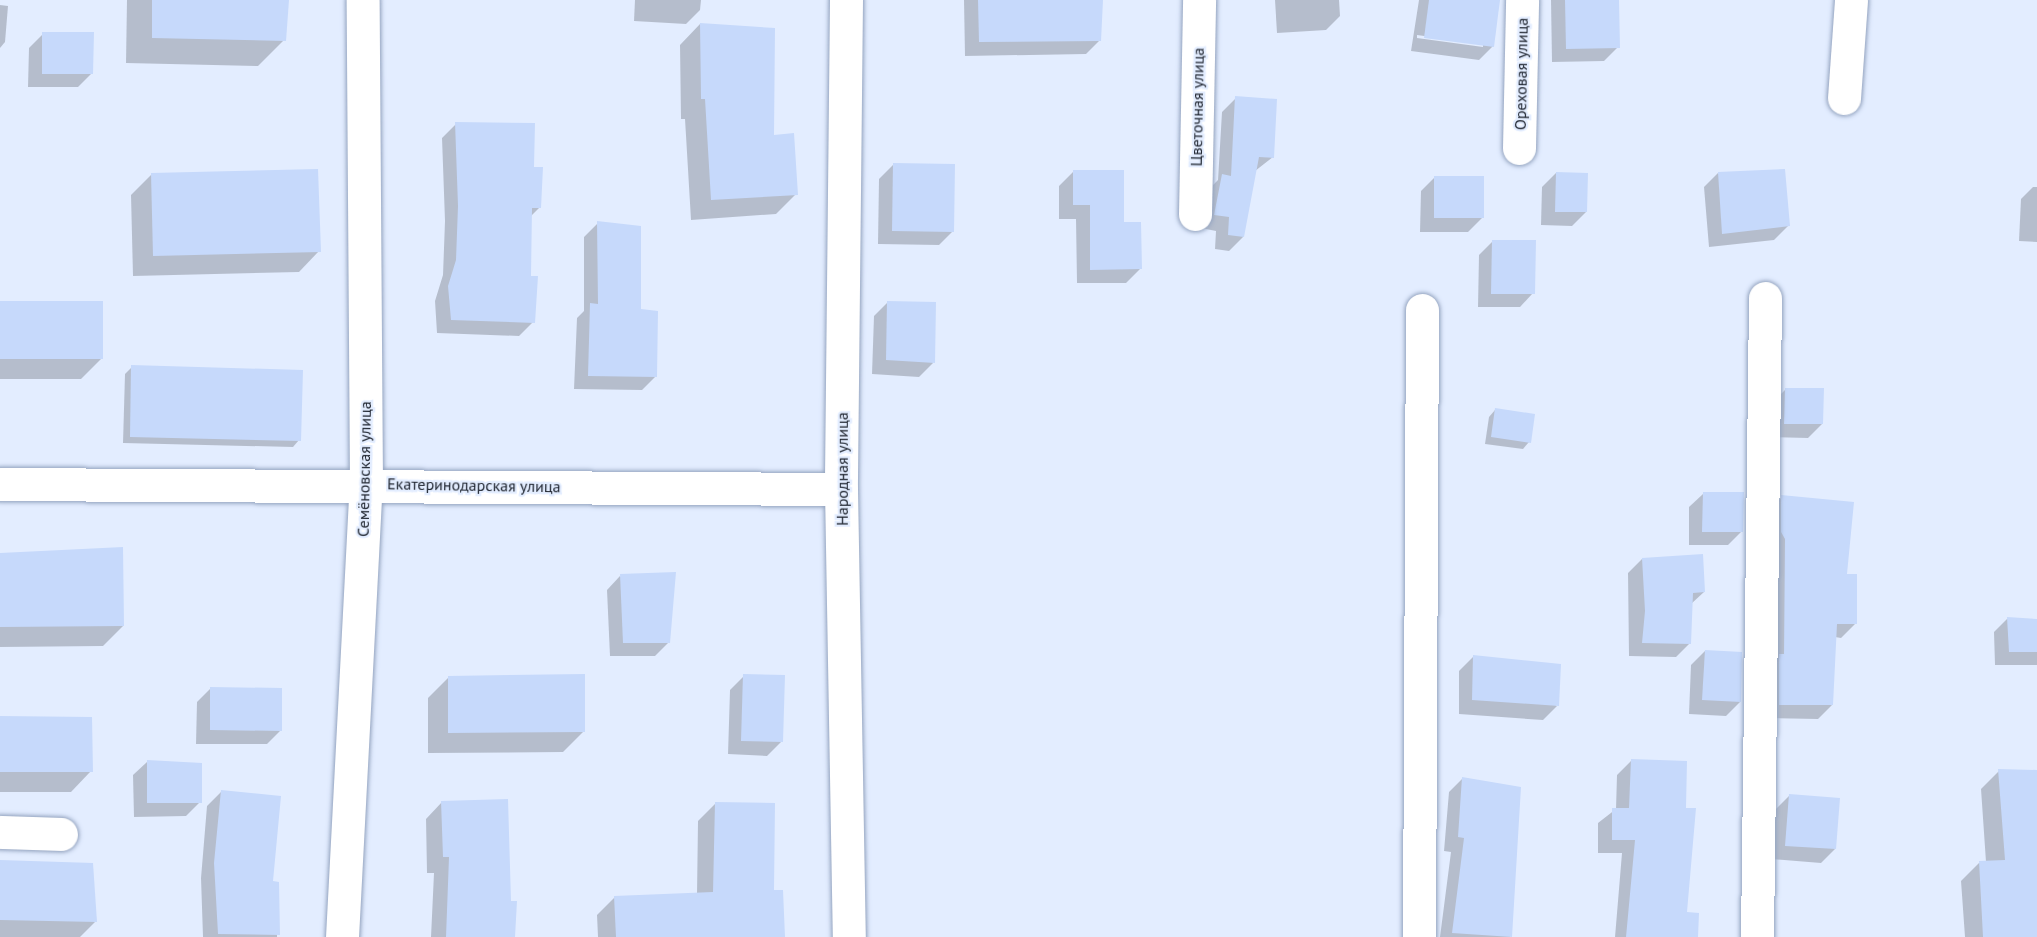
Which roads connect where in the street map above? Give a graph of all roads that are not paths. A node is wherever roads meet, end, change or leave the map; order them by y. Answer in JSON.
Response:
{"nodes":[{"id":1,"x":363,"y":0,"type":"edge"},
{"id":2,"x":846,"y":0,"type":"edge"},
{"id":3,"x":1199,"y":0,"type":"edge"},
{"id":4,"x":1522,"y":0,"type":"edge"},
{"id":5,"x":1851,"y":0,"type":"edge"},
{"id":6,"x":1844,"y":98,"type":"dead end"},
{"id":7,"x":1519,"y":148,"type":"dead end"},
{"id":8,"x":1195,"y":214,"type":"dead end"},
{"id":9,"x":1765,"y":298,"type":"dead end"},
{"id":10,"x":1422,"y":310,"type":"dead end"},
{"id":11,"x":0,"y":484,"type":"edge"},
{"id":12,"x":366,"y":484,"type":"junction"},
{"id":13,"x":841,"y":489,"type":"junction"},
{"id":14,"x":0,"y":832,"type":"edge"},
{"id":15,"x":62,"y":834,"type":"dead end"},
{"id":16,"x":342,"y":937,"type":"edge"},
{"id":17,"x":849,"y":937,"type":"edge"},
{"id":18,"x":1419,"y":937,"type":"edge"},
{"id":19,"x":1757,"y":937,"type":"edge"}],
"edges":[{"from":1,"to":12,"type":"street","name":"Семёновская улица"},
{"from":2,"to":13,"type":"street","name":"Народная улица"},
{"from":3,"to":8,"type":"street","name":"Цветочная улица"},
{"from":4,"to":7,"type":"street","name":"Ореховая улица"},
{"from":5,"to":6,"type":"street"},
{"from":9,"to":19,"type":"street"},
{"from":10,"to":18,"type":"street"},
{"from":11,"to":12,"type":"street","name":"Екатеринодарская улица"},
{"from":12,"to":13,"type":"street","name":"Екатеринодарская улица"},
{"from":12,"to":16,"type":"street","name":"Семёновская улица"},
{"from":13,"to":17,"type":"street","name":"Народная улица"},
{"from":14,"to":15,"type":"street"}]}
